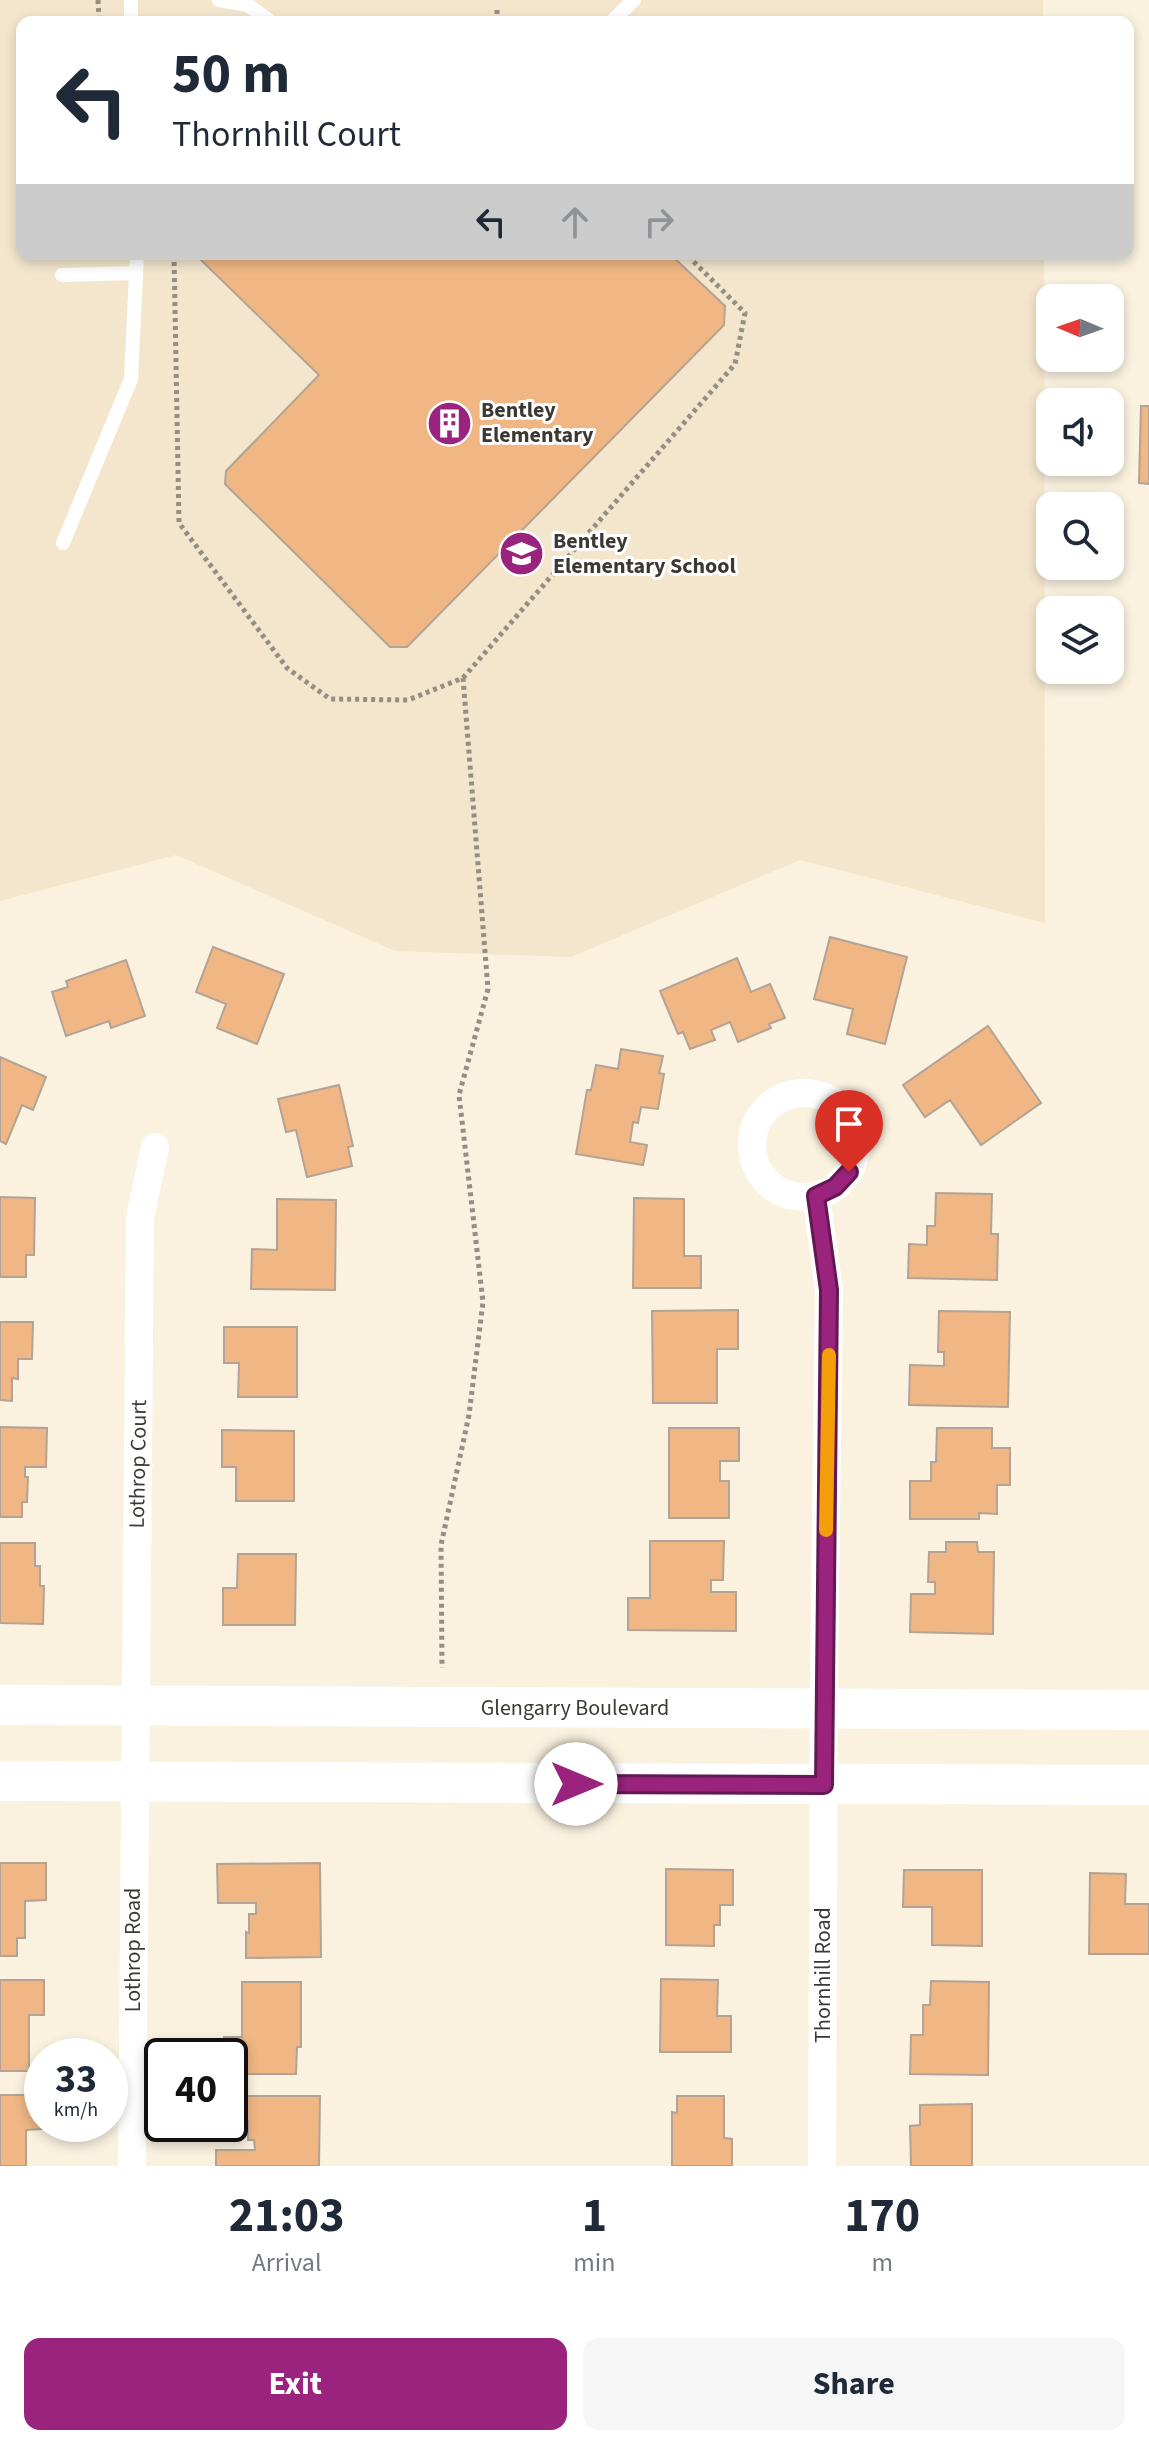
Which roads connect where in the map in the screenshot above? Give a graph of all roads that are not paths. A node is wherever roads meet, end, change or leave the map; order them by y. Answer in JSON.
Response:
{"nodes":[{"id":1,"x":219,"y":0,"type":"edge"},
{"id":2,"x":634,"y":0,"type":"edge"},
{"id":3,"x":263,"y":16,"type":"edge"},
{"id":4,"x":617,"y":16,"type":"edge"},
{"id":5,"x":137,"y":260,"type":"edge"},
{"id":6,"x":136,"y":273,"type":"junction"},
{"id":7,"x":62,"y":275,"type":"dead end"},
{"id":8,"x":63,"y":543,"type":"dead end"},
{"id":9,"x":155,"y":1147,"type":"dead end"},
{"id":10,"x":816,"y":1196,"type":"dead end"},
{"id":11,"x":0,"y":1705,"type":"edge"},
{"id":12,"x":134,"y":1706,"type":"junction"},
{"id":13,"x":824,"y":1710,"type":"junction"},
{"id":14,"x":1149,"y":1710,"type":"edge"},
{"id":15,"x":0,"y":1781,"type":"edge"},
{"id":16,"x":134,"y":1782,"type":"junction"},
{"id":17,"x":824,"y":1785,"type":"junction"},
{"id":18,"x":1149,"y":1785,"type":"edge"},
{"id":19,"x":132,"y":2166,"type":"edge"},
{"id":20,"x":822,"y":2166,"type":"edge"}],
"edges":[{"from":1,"to":3,"type":"lane"},
{"from":2,"to":4,"type":"lane"},
{"from":5,"to":6,"type":"lane"},
{"from":6,"to":7,"type":"lane"},
{"from":6,"to":8,"type":"lane"},
{"from":9,"to":12,"type":"street","name":"Lothrop Court"},
{"from":10,"to":13,"type":"street","name":"Thornhill Road"},
{"from":11,"to":12,"type":"street","name":"Glengarry Boulevard"},
{"from":12,"to":13,"type":"street","name":"Glengarry Boulevard"},
{"from":12,"to":16,"type":"street","name":"Lothrop Court"},
{"from":13,"to":14,"type":"street","name":"Glengarry Boulevard"},
{"from":13,"to":17,"type":"street","name":"Thornhill Road"},
{"from":15,"to":16,"type":"street"},
{"from":16,"to":17,"type":"street"},
{"from":16,"to":19,"type":"street","name":"Lothrop Road"},
{"from":17,"to":18,"type":"street"},
{"from":17,"to":20,"type":"street","name":"Thornhill Road"}]}
